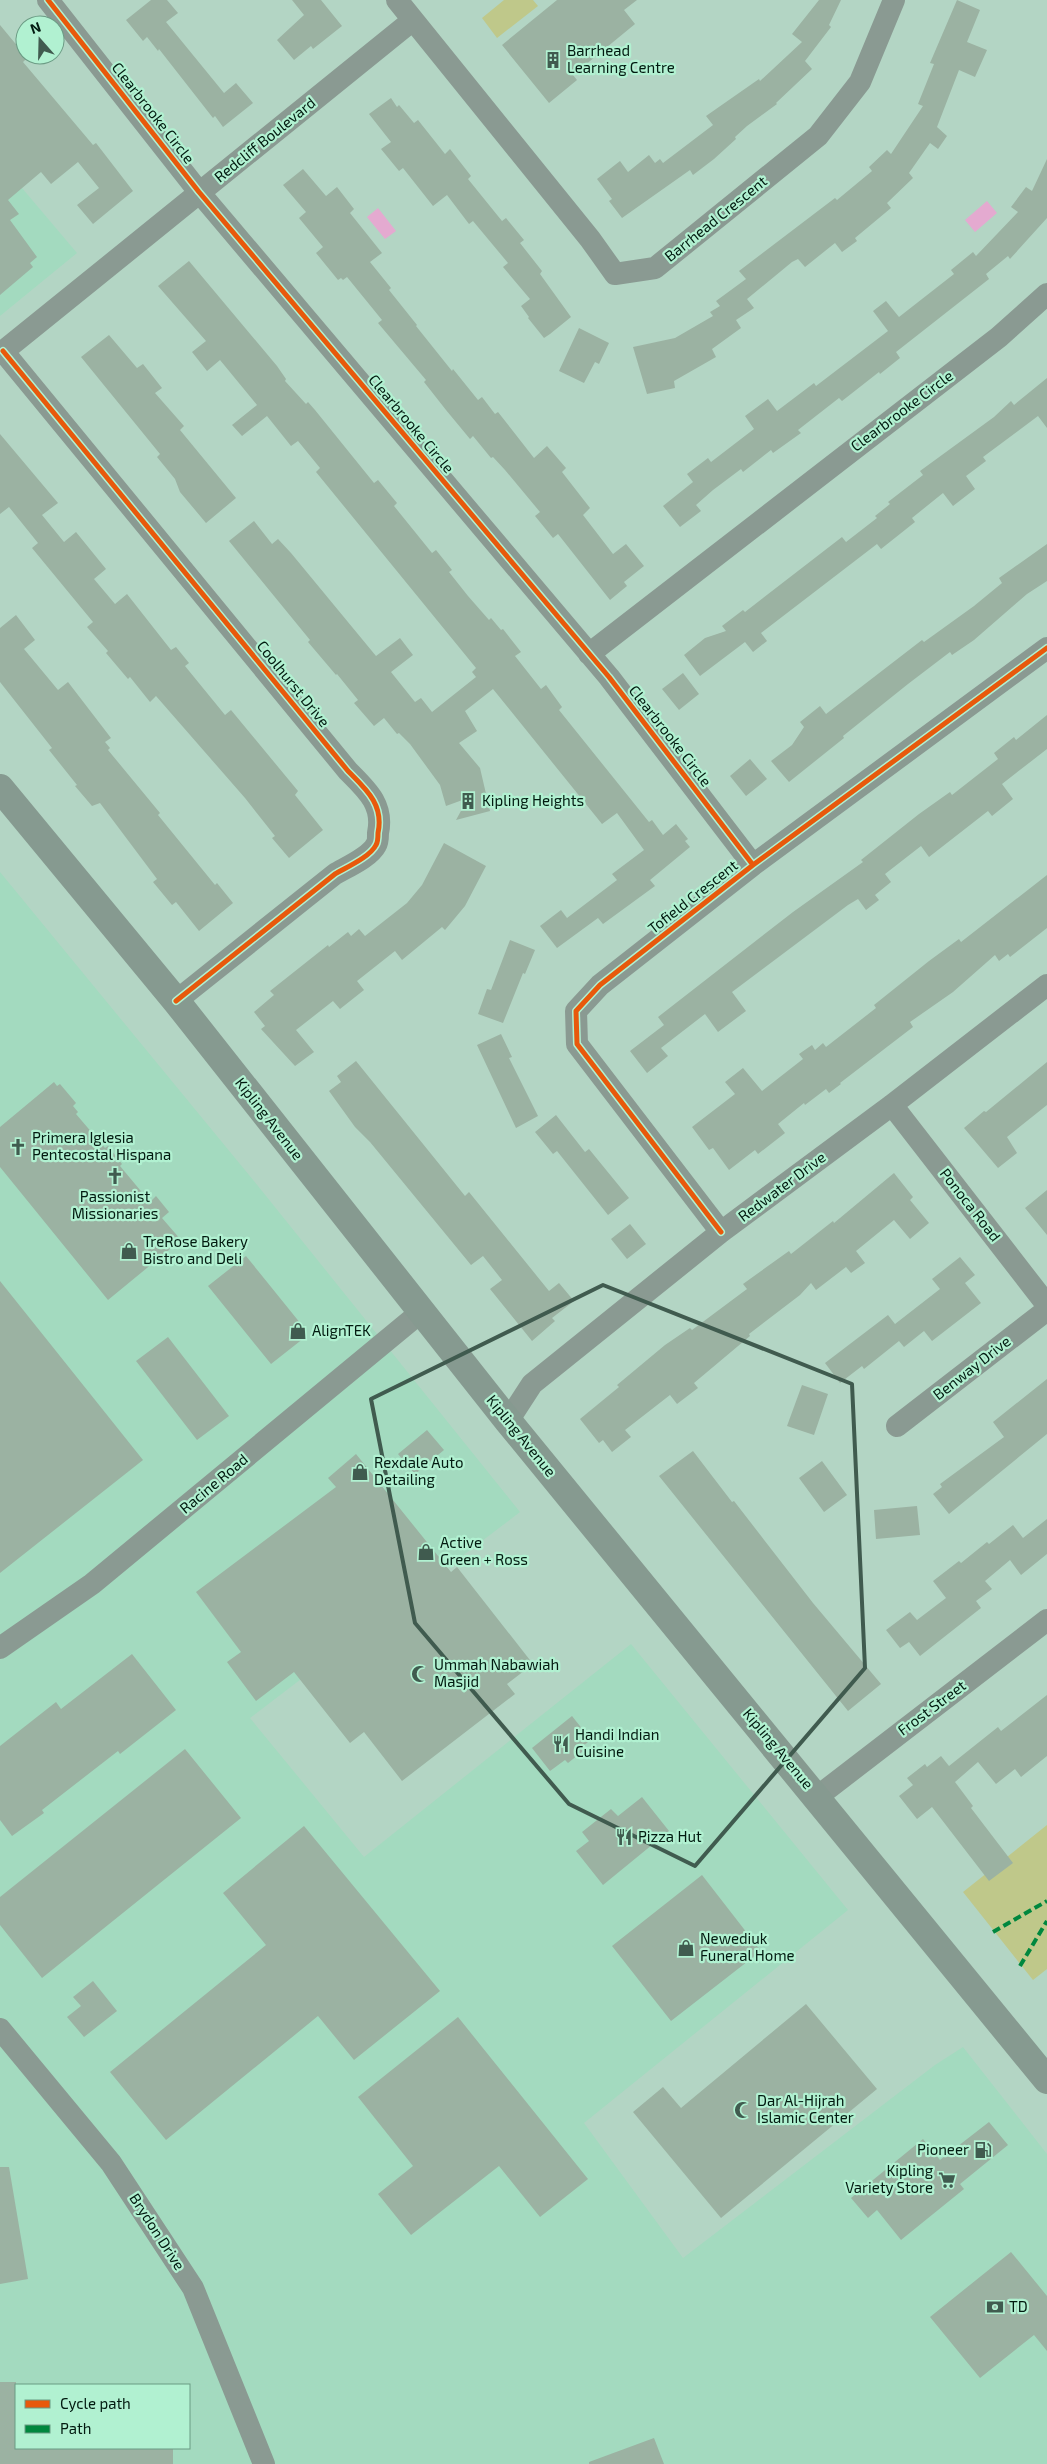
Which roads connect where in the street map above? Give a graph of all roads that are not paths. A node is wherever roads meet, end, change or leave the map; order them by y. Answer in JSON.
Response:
{"nodes":[{"id":1,"x":48,"y":0,"type":"edge"},
{"id":2,"x":397,"y":0,"type":"edge"},
{"id":3,"x":894,"y":0,"type":"edge"},
{"id":4,"x":413,"y":20,"type":"junction"},
{"id":5,"x":199,"y":192,"type":"junction"},
{"id":6,"x":1047,"y":294,"type":"edge"},
{"id":7,"x":2,"y":352,"type":"edge"},
{"id":8,"x":1047,"y":648,"type":"edge"},
{"id":9,"x":589,"y":654,"type":"junction"},
{"id":10,"x":0,"y":788,"type":"edge"},
{"id":11,"x":753,"y":865,"type":"junction"},
{"id":12,"x":1047,"y":985,"type":"edge"},
{"id":13,"x":176,"y":1001,"type":"junction"},
{"id":14,"x":892,"y":1105,"type":"junction"},
{"id":15,"x":721,"y":1232,"type":"junction"},
{"id":16,"x":1047,"y":1305,"type":"edge"},
{"id":17,"x":1047,"y":1310,"type":"edge"},
{"id":18,"x":421,"y":1312,"type":"junction"},
{"id":19,"x":508,"y":1421,"type":"junction"},
{"id":20,"x":897,"y":1426,"type":"dead end"},
{"id":21,"x":1047,"y":1620,"type":"edge"},
{"id":22,"x":0,"y":1648,"type":"edge"},
{"id":23,"x":817,"y":1797,"type":"junction"},
{"id":24,"x":0,"y":2029,"type":"edge"},
{"id":25,"x":1047,"y":2080,"type":"edge"},
{"id":26,"x":264,"y":2464,"type":"edge"}],
"edges":[{"from":1,"to":5,"type":"street","name":"Clearbrooke Circle"},
{"from":2,"to":4,"type":"street","name":"Barrhead Crescent"},
{"from":3,"to":4,"type":"street","name":"Barrhead Crescent"},
{"from":4,"to":5,"type":"street","name":"Redcliff Boulevard"},
{"from":5,"to":7,"type":"street","name":"Redcliff Boulevard"},
{"from":5,"to":9,"type":"street","name":"Clearbrooke Circle"},
{"from":6,"to":9,"type":"street","name":"Clearbrooke Circle"},
{"from":7,"to":13,"type":"street","name":"Coolhurst Drive"},
{"from":8,"to":11,"type":"street","name":"Tofield Crescent"},
{"from":9,"to":11,"type":"street","name":"Clearbrooke Circle"},
{"from":10,"to":13,"type":"main road","name":"Kipling Avenue"},
{"from":11,"to":15,"type":"street","name":"Tofield Crescent"},
{"from":12,"to":14,"type":"street","name":"Redwater Drive"},
{"from":13,"to":18,"type":"main road","name":"Kipling Avenue"},
{"from":14,"to":15,"type":"street","name":"Redwater Drive"},
{"from":14,"to":16,"type":"street","name":"Ponoca Road"},
{"from":15,"to":19,"type":"street","name":"Redwater Drive"},
{"from":17,"to":20,"type":"street","name":"Benway Drive"},
{"from":18,"to":19,"type":"main road","name":"Kipling Avenue"},
{"from":18,"to":22,"type":"street","name":"Racine Road"},
{"from":19,"to":23,"type":"main road","name":"Kipling Avenue"},
{"from":21,"to":23,"type":"street","name":"Frost Street"},
{"from":23,"to":25,"type":"main road","name":"Kipling Avenue"},
{"from":24,"to":26,"type":"street","name":"Brydon Drive"}]}
